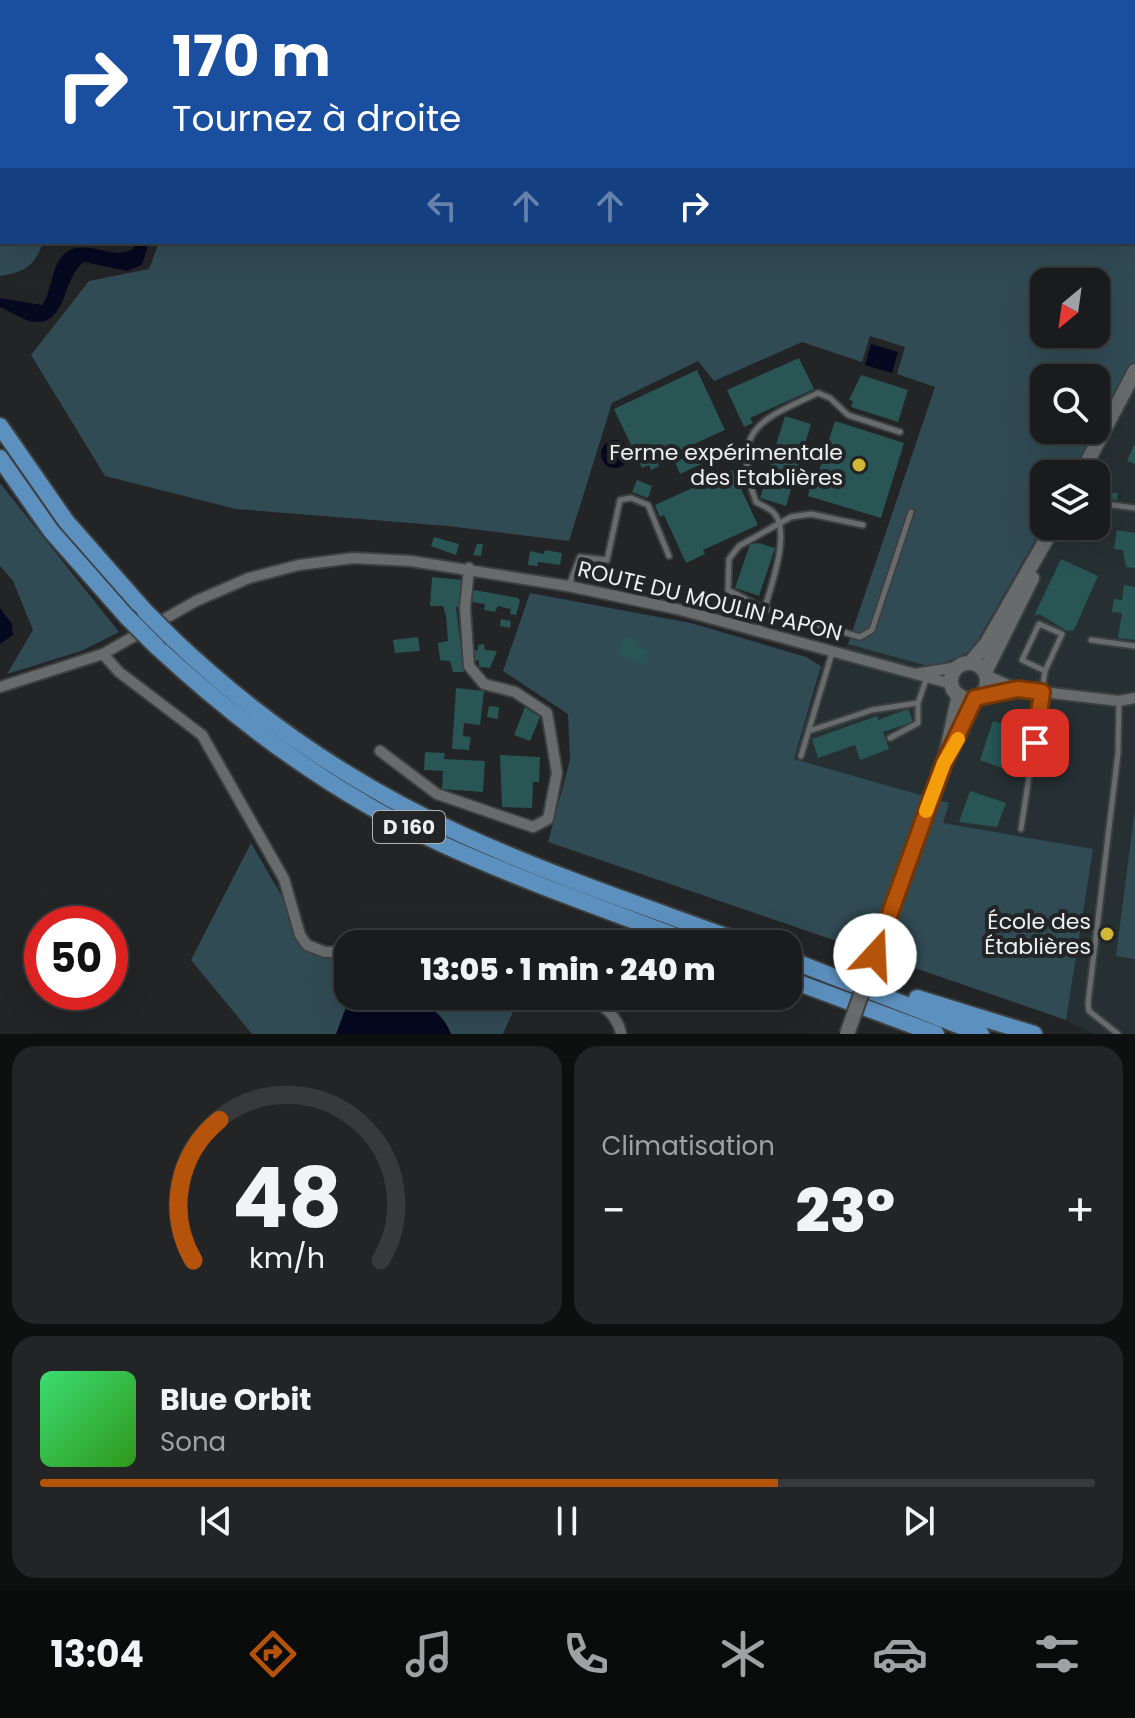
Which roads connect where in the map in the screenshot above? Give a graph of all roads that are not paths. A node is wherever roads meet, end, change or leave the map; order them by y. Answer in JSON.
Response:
{"nodes":[{"id":1,"x":1135,"y":371,"type":"edge"},
{"id":2,"x":0,"y":426,"type":"edge"},
{"id":3,"x":900,"y":432,"type":"dead end"},
{"id":4,"x":0,"y":458,"type":"edge"},
{"id":5,"x":1088,"y":460,"type":"edge"},
{"id":6,"x":1112,"y":505,"type":"dead end"},
{"id":7,"x":1135,"y":508,"type":"edge"},
{"id":8,"x":911,"y":512,"type":"dead end"},
{"id":9,"x":781,"y":525,"type":"junction"},
{"id":10,"x":863,"y":525,"type":"dead end"},
{"id":11,"x":1046,"y":541,"type":"joint"},
{"id":12,"x":669,"y":556,"type":"dead end"},
{"id":13,"x":469,"y":568,"type":"junction"},
{"id":14,"x":568,"y":586,"type":"junction"},
{"id":15,"x":763,"y":608,"type":"junction"},
{"id":16,"x":757,"y":632,"type":"junction"},
{"id":17,"x":1091,"y":640,"type":"dead end"},
{"id":18,"x":1135,"y":646,"type":"edge"},
{"id":19,"x":832,"y":652,"type":"junction"},
{"id":20,"x":103,"y":654,"type":"junction"},
{"id":21,"x":964,"y":665,"type":"junction"},
{"id":22,"x":1045,"y":671,"type":"junction"},
{"id":23,"x":913,"y":674,"type":"junction"},
{"id":24,"x":985,"y":674,"type":"junction"},
{"id":25,"x":926,"y":680,"type":"junction"},
{"id":26,"x":0,"y":687,"type":"edge"},
{"id":27,"x":1017,"y":689,"type":"junction"},
{"id":28,"x":955,"y":690,"type":"junction"},
{"id":29,"x":1042,"y":692,"type":"junction"},
{"id":30,"x":977,"y":697,"type":"junction"},
{"id":31,"x":1135,"y":698,"type":"edge"},
{"id":32,"x":1119,"y":701,"type":"junction"},
{"id":33,"x":918,"y":703,"type":"junction"},
{"id":34,"x":809,"y":731,"type":"junction"},
{"id":35,"x":890,"y":738,"type":"dead end"},
{"id":36,"x":380,"y":751,"type":"dead end"},
{"id":37,"x":801,"y":756,"type":"dead end"},
{"id":38,"x":944,"y":763,"type":"junction"},
{"id":39,"x":1021,"y":829,"type":"dead end"},
{"id":40,"x":660,"y":930,"type":"edge"},
{"id":41,"x":710,"y":930,"type":"edge"},
{"id":42,"x":334,"y":952,"type":"edge"},
{"id":43,"x":802,"y":964,"type":"edge"},
{"id":44,"x":802,"y":984,"type":"edge"},
{"id":45,"x":890,"y":997,"type":"junction"},
{"id":46,"x":609,"y":1010,"type":"edge"},
{"id":47,"x":880,"y":1014,"type":"junction"},
{"id":48,"x":621,"y":1034,"type":"edge"},
{"id":49,"x":847,"y":1034,"type":"edge"},
{"id":50,"x":912,"y":1034,"type":"edge"},
{"id":51,"x":936,"y":1034,"type":"edge"},
{"id":52,"x":981,"y":1034,"type":"edge"},
{"id":53,"x":1034,"y":1034,"type":"edge"},
{"id":54,"x":1118,"y":1034,"type":"edge"}],
"edges":[{"from":1,"to":5,"type":"main road"},
{"from":2,"to":41,"type":"highway","number":"D 160","bridge":true},
{"from":3,"to":9,"type":"lane"},
{"from":4,"to":40,"type":"highway","number":"D 160","bridge":true},
{"from":6,"to":7,"type":"lane"},
{"from":8,"to":15,"type":"lane"},
{"from":9,"to":10,"type":"lane"},
{"from":9,"to":15,"type":"lane"},
{"from":9,"to":15,"type":"lane"},
{"from":11,"to":21,"type":"main road"},
{"from":11,"to":24,"type":"main road"},
{"from":12,"to":14,"type":"lane"},
{"from":13,"to":14,"type":"street","name":"ROUTE DU MOULIN PAPON"},
{"from":13,"to":20,"type":"street","name":"ROUTE DU MOULIN PAPON"},
{"from":13,"to":36,"type":"street"},
{"from":14,"to":16,"type":"street","name":"ROUTE DU MOULIN PAPON"},
{"from":15,"to":16,"type":"lane"},
{"from":16,"to":19,"type":"street","name":"ROUTE DU MOULIN PAPON"},
{"from":17,"to":18,"type":"lane"},
{"from":19,"to":23,"type":"street","name":"ROUTE DU MOULIN PAPON"},
{"from":19,"to":34,"type":"lane"},
{"from":20,"to":26,"type":"street","name":"ROUTE DU MOULIN PAPON"},
{"from":20,"to":42,"type":"street"},
{"from":21,"to":23,"type":"street","name":"ROUTE DU MOULIN PAPON"},
{"from":21,"to":24,"type":"main road"},
{"from":21,"to":28,"type":"main road"},
{"from":22,"to":22,"type":"lane"},
{"from":22,"to":29,"type":"lane"},
{"from":23,"to":25,"type":"street","name":"ROUTE DU MOULIN PAPON"},
{"from":24,"to":27,"type":"street"},
{"from":24,"to":30,"type":"main road"},
{"from":25,"to":28,"type":"street","name":"ROUTE DU MOULIN PAPON"},
{"from":25,"to":33,"type":"lane"},
{"from":27,"to":29,"type":"street"},
{"from":27,"to":30,"type":"street"},
{"from":28,"to":30,"type":"main road"},
{"from":28,"to":38,"type":"main road"},
{"from":29,"to":32,"type":"street"},
{"from":29,"to":39,"type":"lane"},
{"from":30,"to":38,"type":"main road"},
{"from":31,"to":32,"type":"street"},
{"from":32,"to":54,"type":"lane"},
{"from":33,"to":34,"type":"lane"},
{"from":33,"to":35,"type":"lane"},
{"from":34,"to":37,"type":"lane"},
{"from":38,"to":49,"type":"main road","bridge":true},
{"from":43,"to":45,"type":"highway"},
{"from":44,"to":47,"type":"highway"},
{"from":45,"to":52,"type":"highway"},
{"from":45,"to":53,"type":"highway"},
{"from":46,"to":48,"type":"street"},
{"from":47,"to":50,"type":"highway"},
{"from":47,"to":51,"type":"highway"}]}
